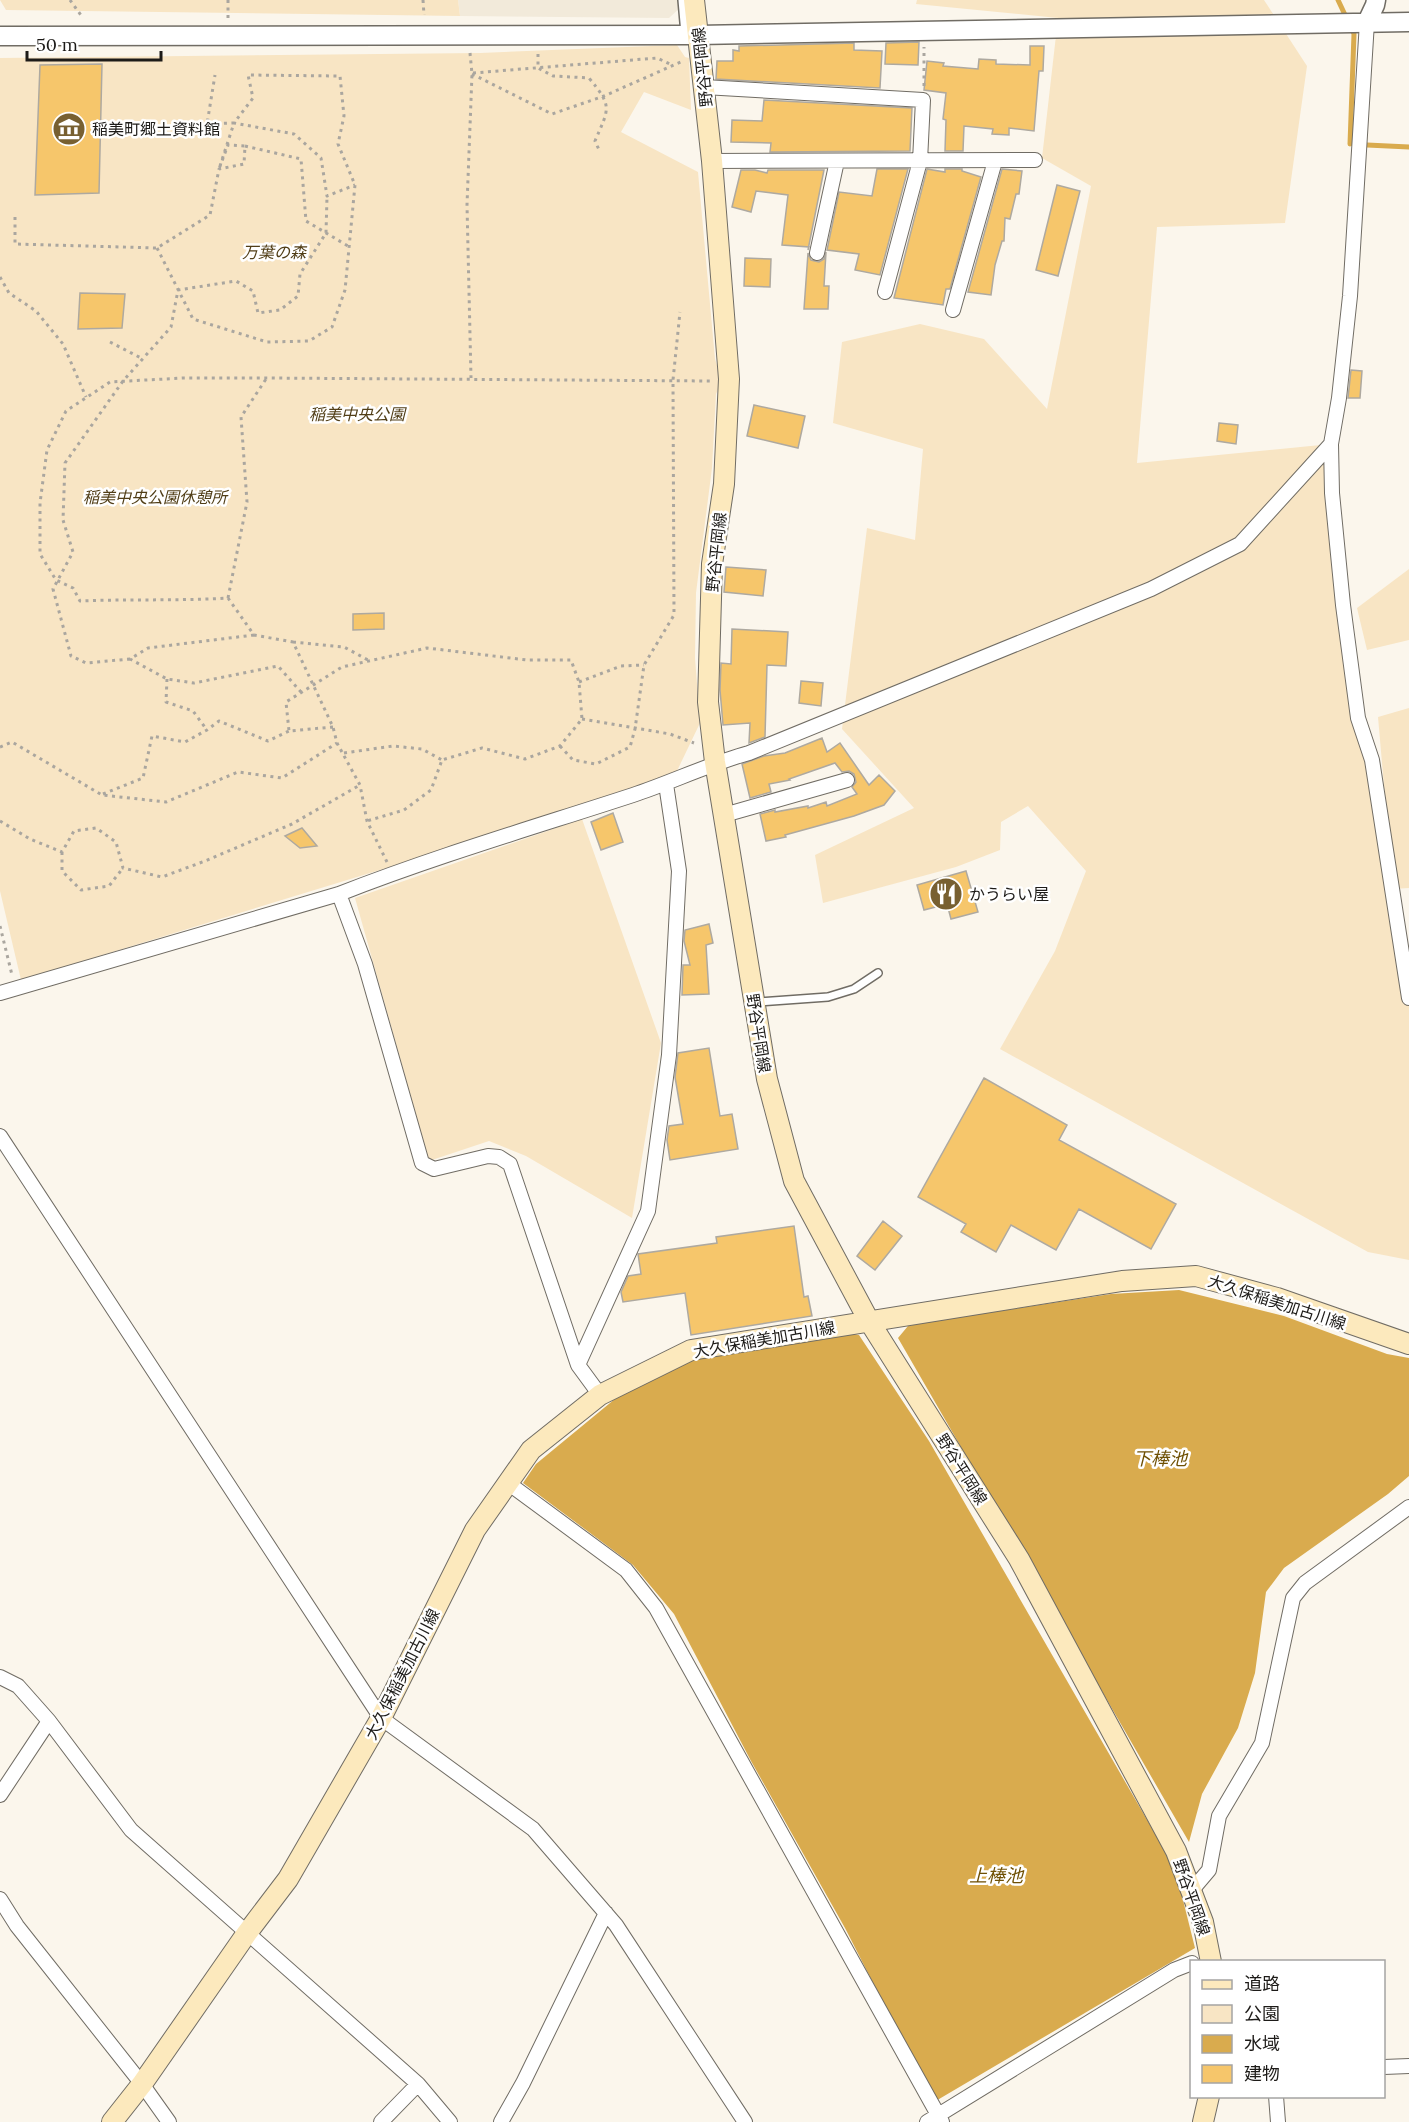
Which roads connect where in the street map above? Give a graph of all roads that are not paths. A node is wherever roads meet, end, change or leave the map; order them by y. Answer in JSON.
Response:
{"nodes":[{"id":1,"x":682,"y":0,"type":"edge"},
{"id":2,"x":694,"y":0,"type":"edge"},
{"id":3,"x":1376,"y":0,"type":"edge"},
{"id":4,"x":1367,"y":22,"type":"junction"},
{"id":5,"x":1409,"y":22,"type":"edge"},
{"id":6,"x":692,"y":34,"type":"junction"},
{"id":7,"x":0,"y":36,"type":"edge"},
{"id":8,"x":704,"y":87,"type":"junction"},
{"id":9,"x":920,"y":160,"type":"junction"},
{"id":10,"x":1035,"y":160,"type":"dead end"},
{"id":11,"x":712,"y":161,"type":"junction"},
{"id":12,"x":837,"y":161,"type":"junction"},
{"id":13,"x":995,"y":161,"type":"junction"},
{"id":14,"x":818,"y":253,"type":"dead end"},
{"id":15,"x":885,"y":292,"type":"dead end"},
{"id":16,"x":953,"y":310,"type":"dead end"},
{"id":17,"x":1330,"y":444,"type":"junction"},
{"id":18,"x":715,"y":762,"type":"junction"},
{"id":19,"x":847,"y":780,"type":"dead end"},
{"id":20,"x":666,"y":784,"type":"junction"},
{"id":21,"x":723,"y":815,"type":"junction"},
{"id":22,"x":339,"y":894,"type":"junction"},
{"id":23,"x":878,"y":973,"type":"dead end"},
{"id":24,"x":0,"y":993,"type":"edge"},
{"id":25,"x":1409,"y":998,"type":"edge"},
{"id":26,"x":754,"y":1002,"type":"junction"},
{"id":27,"x":2,"y":1145,"type":"edge"},
{"id":28,"x":869,"y":1321,"type":"junction"},
{"id":29,"x":1409,"y":1344,"type":"edge"},
{"id":30,"x":578,"y":1365,"type":"junction"},
{"id":31,"x":600,"y":1395,"type":"junction"},
{"id":32,"x":508,"y":1483,"type":"junction"},
{"id":33,"x":1409,"y":1507,"type":"edge"},
{"id":34,"x":0,"y":1677,"type":"edge"},
{"id":35,"x":381,"y":1718,"type":"junction"},
{"id":36,"x":49,"y":1721,"type":"junction"},
{"id":37,"x":0,"y":1795,"type":"edge"},
{"id":38,"x":1192,"y":1890,"type":"junction"},
{"id":39,"x":0,"y":1899,"type":"edge"},
{"id":40,"x":606,"y":1913,"type":"junction"},
{"id":41,"x":247,"y":1933,"type":"junction"},
{"id":42,"x":1202,"y":1960,"type":"edge"},
{"id":43,"x":1190,"y":1964,"type":"edge"},
{"id":44,"x":1409,"y":2066,"type":"edge"},
{"id":45,"x":1385,"y":2067,"type":"edge"},
{"id":46,"x":142,"y":2084,"type":"junction"},
{"id":47,"x":418,"y":2084,"type":"junction"},
{"id":48,"x":1209,"y":2098,"type":"edge"},
{"id":49,"x":1276,"y":2098,"type":"edge"},
{"id":50,"x":936,"y":2120,"type":"edge"},
{"id":51,"x":112,"y":2122,"type":"edge"},
{"id":52,"x":169,"y":2122,"type":"edge"},
{"id":53,"x":381,"y":2122,"type":"edge"},
{"id":54,"x":450,"y":2122,"type":"edge"},
{"id":55,"x":501,"y":2122,"type":"edge"},
{"id":56,"x":745,"y":2122,"type":"edge"},
{"id":57,"x":1203,"y":2122,"type":"edge"},
{"id":58,"x":1278,"y":2122,"type":"edge"}],
"edges":[{"from":1,"to":6,"type":"lane"},
{"from":2,"to":6,"type":"main road","name":"野谷平岡線"},
{"from":3,"to":4,"type":"street"},
{"from":4,"to":5,"type":"street"},
{"from":4,"to":6,"type":"street"},
{"from":4,"to":17,"type":"street"},
{"from":6,"to":7,"type":"street"},
{"from":6,"to":8,"type":"main road","name":"野谷平岡線"},
{"from":8,"to":9,"type":"street"},
{"from":8,"to":11,"type":"main road","name":"野谷平岡線"},
{"from":9,"to":12,"type":"street"},
{"from":9,"to":13,"type":"street"},
{"from":9,"to":15,"type":"street"},
{"from":10,"to":13,"type":"street"},
{"from":11,"to":12,"type":"street"},
{"from":11,"to":18,"type":"main road","name":"野谷平岡線"},
{"from":12,"to":14,"type":"street"},
{"from":13,"to":16,"type":"street"},
{"from":17,"to":18,"type":"street"},
{"from":17,"to":25,"type":"street"},
{"from":18,"to":20,"type":"street"},
{"from":18,"to":21,"type":"main road","name":"野谷平岡線"},
{"from":19,"to":21,"type":"street"},
{"from":20,"to":22,"type":"street"},
{"from":20,"to":30,"type":"street"},
{"from":21,"to":26,"type":"main road","name":"野谷平岡線"},
{"from":22,"to":24,"type":"street"},
{"from":22,"to":30,"type":"street"},
{"from":23,"to":26,"type":"lane"},
{"from":26,"to":28,"type":"main road","name":"野谷平岡線"},
{"from":27,"to":35,"type":"street"},
{"from":28,"to":29,"type":"main road","name":"大久保稲美加古川線"},
{"from":28,"to":31,"type":"main road","name":"大久保稲美加古川線"},
{"from":28,"to":38,"type":"main road","name":"野谷平岡線"},
{"from":30,"to":31,"type":"street"},
{"from":31,"to":32,"type":"main road","name":"大久保稲美加古川線"},
{"from":32,"to":35,"type":"main road","name":"大久保稲美加古川線"},
{"from":32,"to":50,"type":"street"},
{"from":33,"to":38,"type":"street"},
{"from":34,"to":36,"type":"street"},
{"from":35,"to":40,"type":"street"},
{"from":35,"to":41,"type":"main road","name":"大久保稲美加古川線"},
{"from":36,"to":37,"type":"street"},
{"from":36,"to":41,"type":"street"},
{"from":38,"to":42,"type":"main road","name":"野谷平岡線"},
{"from":39,"to":46,"type":"street"},
{"from":40,"to":55,"type":"street"},
{"from":40,"to":56,"type":"street"},
{"from":41,"to":46,"type":"main road","name":"大久保稲美加古川線"},
{"from":41,"to":47,"type":"street"},
{"from":43,"to":50,"type":"street"},
{"from":44,"to":45,"type":"street"},
{"from":46,"to":51,"type":"main road","name":"大久保稲美加古川線"},
{"from":46,"to":52,"type":"street"},
{"from":47,"to":53,"type":"street"},
{"from":47,"to":54,"type":"street"},
{"from":48,"to":57,"type":"main road"},
{"from":49,"to":58,"type":"street"}]}
